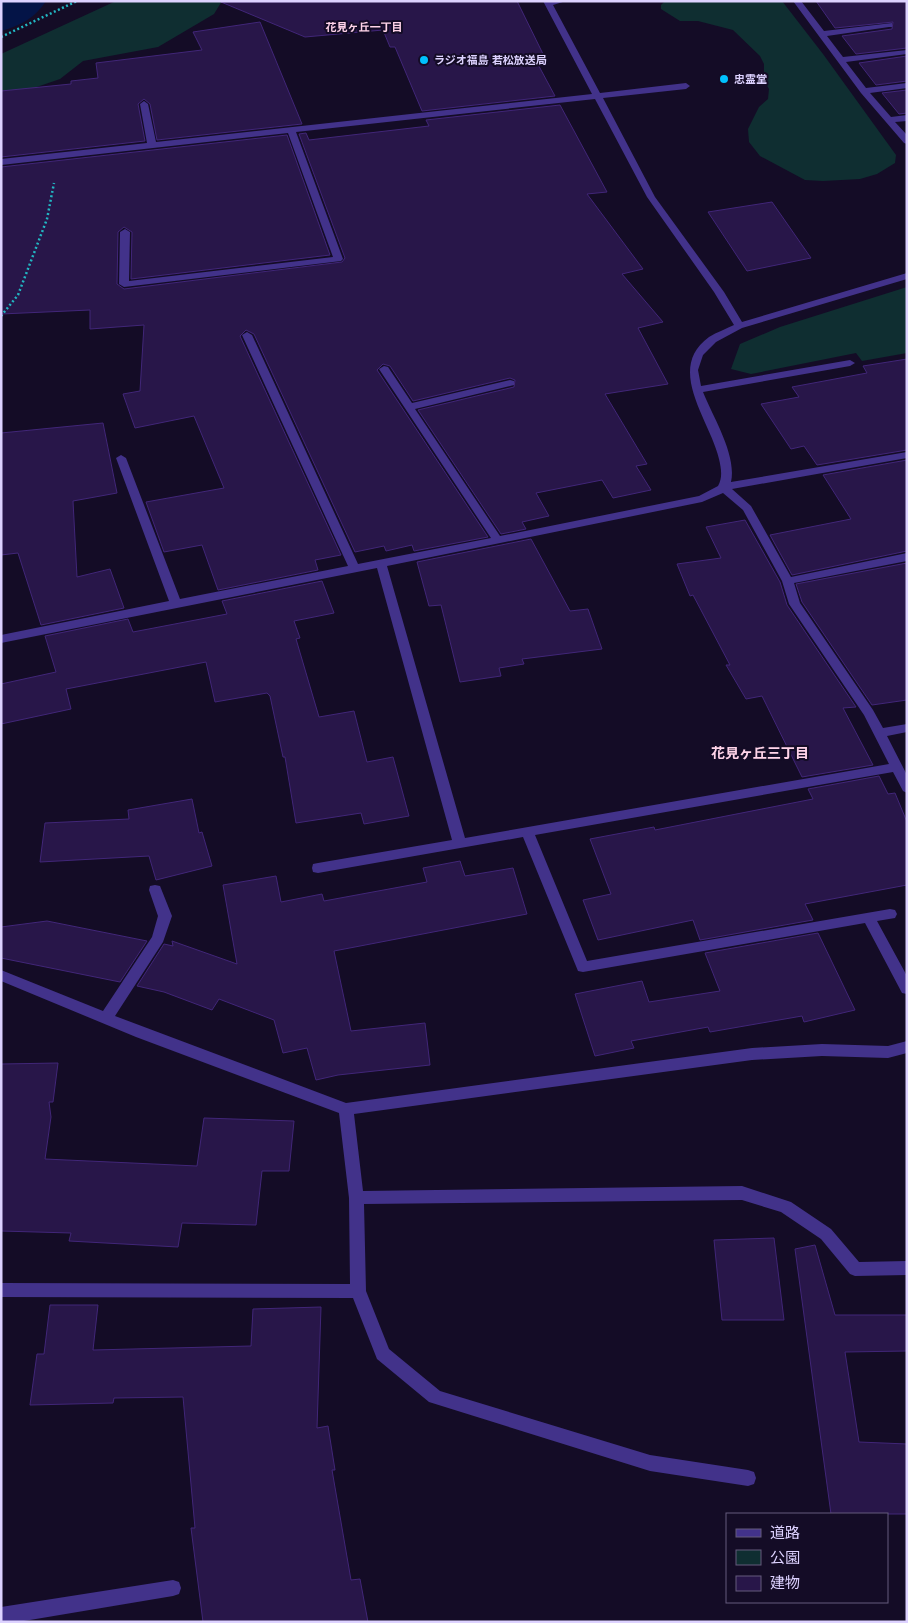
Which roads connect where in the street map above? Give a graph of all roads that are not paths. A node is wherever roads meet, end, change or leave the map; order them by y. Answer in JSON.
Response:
{"nodes":[{"id":1,"x":562,"y":1,"type":"edge"},
{"id":2,"x":797,"y":1,"type":"edge"},
{"id":3,"x":548,"y":2,"type":"edge"},
{"id":4,"x":889,"y":25,"type":"dead end"},
{"id":5,"x":821,"y":34,"type":"junction"},
{"id":6,"x":907,"y":52,"type":"edge"},
{"id":7,"x":840,"y":60,"type":"junction"},
{"id":8,"x":907,"y":85,"type":"edge"},
{"id":9,"x":686,"y":86,"type":"dead end"},
{"id":10,"x":864,"y":91,"type":"junction"},
{"id":11,"x":596,"y":96,"type":"junction"},
{"id":12,"x":144,"y":104,"type":"dead end"},
{"id":13,"x":907,"y":118,"type":"edge"},
{"id":14,"x":890,"y":120,"type":"junction"},
{"id":15,"x":291,"y":129,"type":"junction"},
{"id":16,"x":907,"y":141,"type":"edge"},
{"id":17,"x":152,"y":144,"type":"junction"},
{"id":18,"x":1,"y":162,"type":"edge"},
{"id":19,"x":125,"y":232,"type":"dead end"},
{"id":20,"x":907,"y":276,"type":"edge"},
{"id":21,"x":739,"y":326,"type":"junction"},
{"id":22,"x":247,"y":334,"type":"dead end"},
{"id":23,"x":850,"y":363,"type":"dead end"},
{"id":24,"x":384,"y":369,"type":"dead end"},
{"id":25,"x":510,"y":383,"type":"dead end"},
{"id":26,"x":696,"y":390,"type":"junction"},
{"id":27,"x":409,"y":407,"type":"junction"},
{"id":28,"x":907,"y":455,"type":"edge"},
{"id":29,"x":121,"y":458,"type":"dead end"},
{"id":30,"x":723,"y":487,"type":"junction"},
{"id":31,"x":497,"y":540,"type":"junction"},
{"id":32,"x":907,"y":557,"type":"edge"},
{"id":33,"x":381,"y":563,"type":"junction"},
{"id":34,"x":354,"y":568,"type":"junction"},
{"id":35,"x":788,"y":581,"type":"junction"},
{"id":36,"x":176,"y":604,"type":"junction"},
{"id":37,"x":1,"y":639,"type":"edge"},
{"id":38,"x":907,"y":728,"type":"edge"},
{"id":39,"x":880,"y":733,"type":"junction"},
{"id":40,"x":896,"y":767,"type":"junction"},
{"id":41,"x":907,"y":788,"type":"edge"},
{"id":42,"x":527,"y":832,"type":"junction"},
{"id":43,"x":460,"y":844,"type":"junction"},
{"id":44,"x":318,"y":868,"type":"dead end"},
{"id":45,"x":155,"y":890,"type":"dead end"},
{"id":46,"x":890,"y":914,"type":"dead end"},
{"id":47,"x":869,"y":918,"type":"junction"},
{"id":48,"x":1,"y":975,"type":"edge"},
{"id":49,"x":907,"y":989,"type":"edge"},
{"id":50,"x":106,"y":1018,"type":"junction"},
{"id":51,"x":907,"y":1047,"type":"edge"},
{"id":52,"x":346,"y":1109,"type":"junction"},
{"id":53,"x":356,"y":1198,"type":"junction"},
{"id":54,"x":907,"y":1268,"type":"edge"},
{"id":55,"x":1,"y":1290,"type":"edge"},
{"id":56,"x":358,"y":1292,"type":"junction"},
{"id":57,"x":748,"y":1478,"type":"dead end"},
{"id":58,"x":173,"y":1588,"type":"dead end"},
{"id":59,"x":1,"y":1616,"type":"edge"}],
"edges":[{"from":1,"to":3,"type":"street"},
{"from":2,"to":5,"type":"street"},
{"from":3,"to":11,"type":"street"},
{"from":4,"to":5,"type":"street"},
{"from":5,"to":7,"type":"street"},
{"from":6,"to":7,"type":"street"},
{"from":7,"to":10,"type":"street"},
{"from":8,"to":10,"type":"street"},
{"from":9,"to":11,"type":"street"},
{"from":10,"to":14,"type":"street"},
{"from":11,"to":15,"type":"street"},
{"from":11,"to":21,"type":"street"},
{"from":12,"to":17,"type":"street"},
{"from":13,"to":14,"type":"street"},
{"from":14,"to":16,"type":"street"},
{"from":15,"to":17,"type":"street"},
{"from":15,"to":19,"type":"street"},
{"from":17,"to":18,"type":"street"},
{"from":20,"to":21,"type":"street"},
{"from":21,"to":26,"type":"street"},
{"from":22,"to":34,"type":"street"},
{"from":23,"to":26,"type":"street"},
{"from":24,"to":27,"type":"street"},
{"from":25,"to":27,"type":"street"},
{"from":26,"to":30,"type":"street"},
{"from":27,"to":31,"type":"street"},
{"from":28,"to":30,"type":"street"},
{"from":29,"to":36,"type":"street"},
{"from":30,"to":31,"type":"street"},
{"from":30,"to":35,"type":"street"},
{"from":31,"to":33,"type":"street"},
{"from":32,"to":35,"type":"street"},
{"from":33,"to":34,"type":"street"},
{"from":33,"to":43,"type":"street"},
{"from":34,"to":36,"type":"street"},
{"from":35,"to":39,"type":"street"},
{"from":36,"to":37,"type":"street"},
{"from":38,"to":39,"type":"street"},
{"from":39,"to":40,"type":"street"},
{"from":40,"to":41,"type":"street"},
{"from":40,"to":42,"type":"street"},
{"from":42,"to":43,"type":"street"},
{"from":42,"to":47,"type":"street"},
{"from":43,"to":44,"type":"street"},
{"from":45,"to":50,"type":"street"},
{"from":46,"to":47,"type":"street"},
{"from":47,"to":49,"type":"street"},
{"from":48,"to":50,"type":"street"},
{"from":50,"to":52,"type":"street"},
{"from":51,"to":52,"type":"street"},
{"from":52,"to":53,"type":"street"},
{"from":53,"to":54,"type":"street"},
{"from":53,"to":56,"type":"street"},
{"from":55,"to":56,"type":"street"},
{"from":56,"to":57,"type":"street"},
{"from":58,"to":59,"type":"street"}]}
